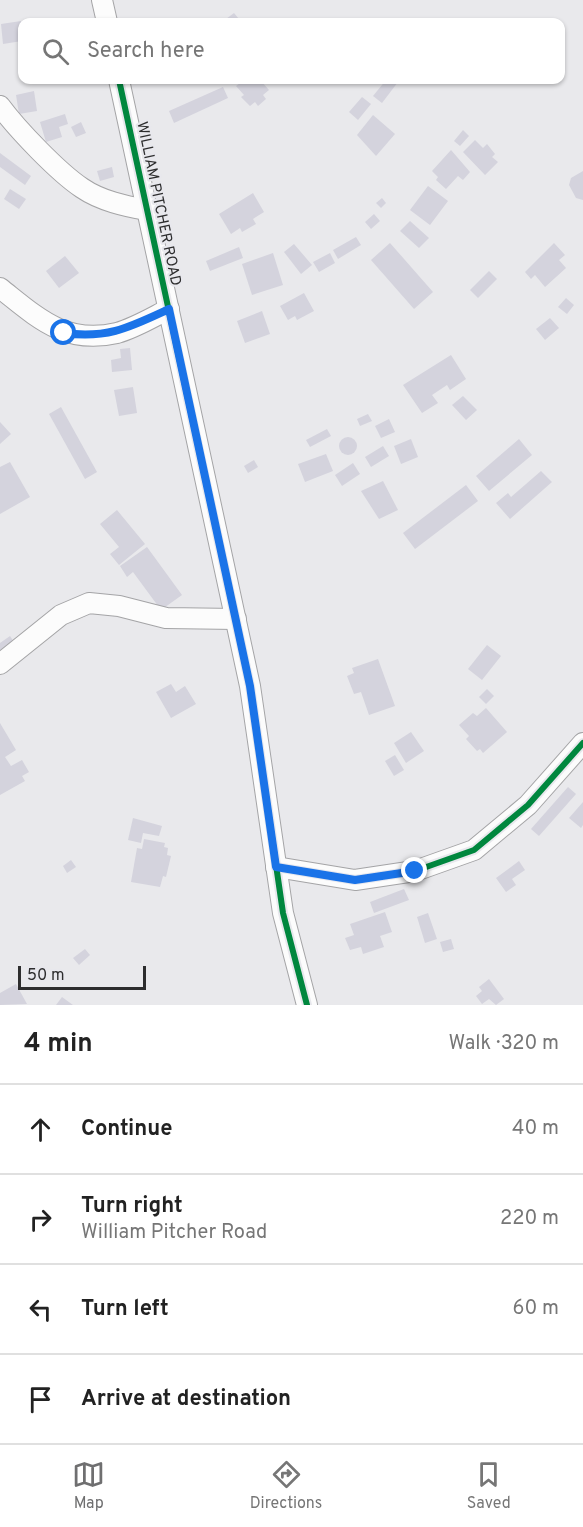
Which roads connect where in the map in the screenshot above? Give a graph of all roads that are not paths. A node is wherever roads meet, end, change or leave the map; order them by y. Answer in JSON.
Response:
{"nodes":[{"id":1,"x":102,"y":0,"type":"edge"},
{"id":2,"x":106,"y":18,"type":"edge"},
{"id":3,"x":120,"y":84,"type":"edge"},
{"id":4,"x":0,"y":106,"type":"edge"},
{"id":5,"x":147,"y":210,"type":"junction"},
{"id":6,"x":0,"y":288,"type":"edge"},
{"id":7,"x":169,"y":309,"type":"junction"},
{"id":8,"x":236,"y":619,"type":"junction"},
{"id":9,"x":0,"y":664,"type":"edge"},
{"id":10,"x":583,"y":743,"type":"edge"},
{"id":11,"x":276,"y":867,"type":"junction"},
{"id":12,"x":307,"y":1005,"type":"edge"}],
"edges":[{"from":1,"to":2,"type":"street"},
{"from":3,"to":5,"type":"street","name":"WILLIAM PITCHER ROAD"},
{"from":4,"to":5,"type":"street"},
{"from":5,"to":7,"type":"street","name":"WILLIAM PITCHER ROAD"},
{"from":6,"to":7,"type":"street"},
{"from":7,"to":8,"type":"street","name":"WILLIAM PITCHER ROAD"},
{"from":8,"to":9,"type":"street"},
{"from":8,"to":11,"type":"street","name":"WILLIAM PITCHER ROAD"},
{"from":10,"to":11,"type":"street"},
{"from":11,"to":12,"type":"street","name":"WILLIAM PITCHER ROAD"}]}
